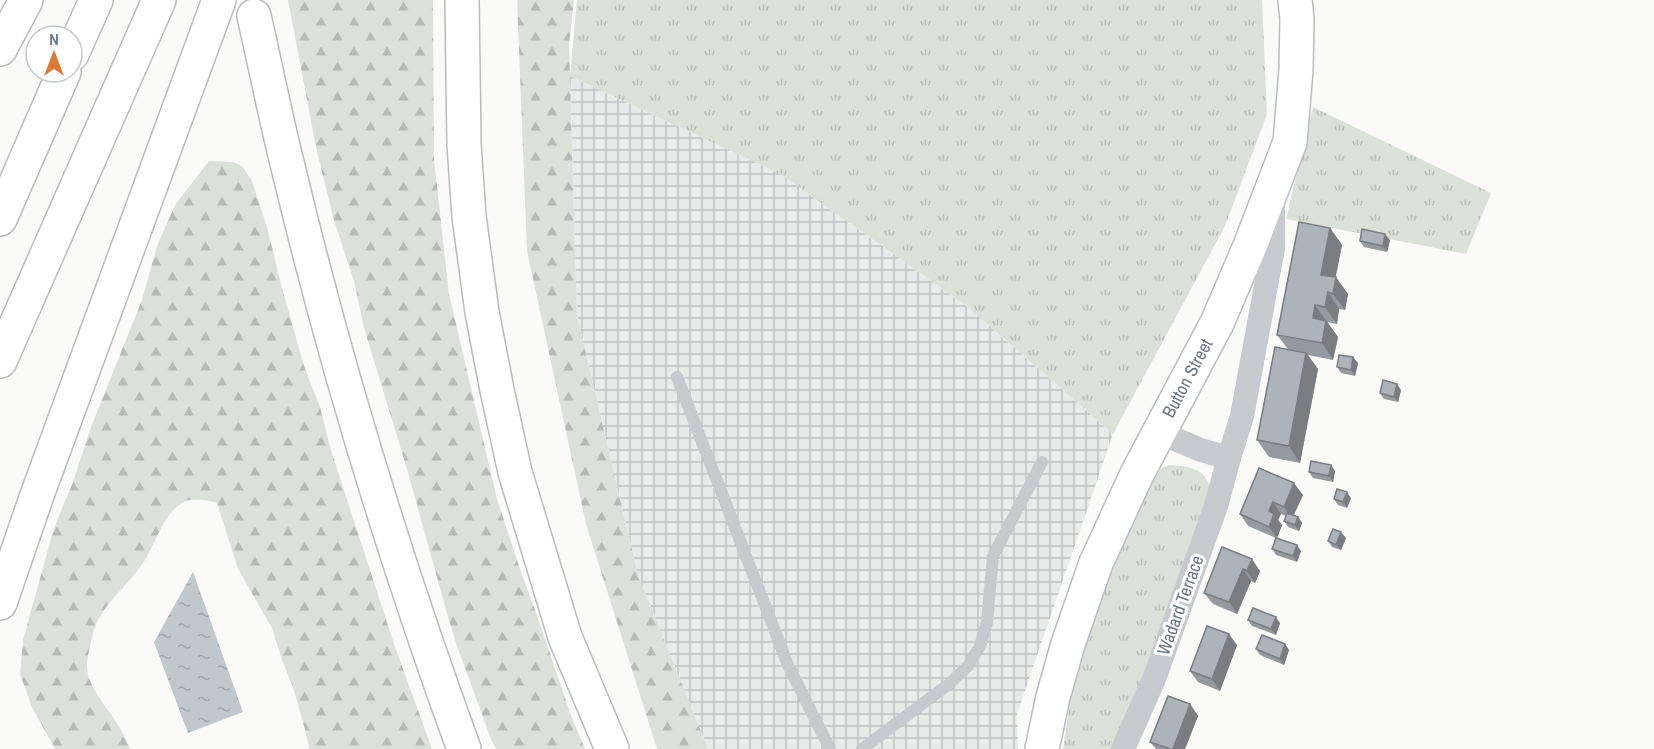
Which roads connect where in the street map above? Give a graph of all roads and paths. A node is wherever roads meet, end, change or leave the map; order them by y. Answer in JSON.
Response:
{"nodes":[{"id":1,"x":26,"y":0,"type":"edge"},
{"id":2,"x":96,"y":0,"type":"edge"},
{"id":3,"x":159,"y":0,"type":"edge"},
{"id":4,"x":219,"y":0,"type":"edge"},
{"id":5,"x":462,"y":0,"type":"edge"},
{"id":6,"x":1295,"y":0,"type":"edge"},
{"id":7,"x":254,"y":16,"type":"dead end"},
{"id":8,"x":84,"y":27,"type":"edge"},
{"id":9,"x":0,"y":49,"type":"edge"},
{"id":10,"x":59,"y":84,"type":"edge"},
{"id":11,"x":1273,"y":186,"type":"junction"},
{"id":12,"x":0,"y":219,"type":"edge"},
{"id":13,"x":0,"y":361,"type":"edge"},
{"id":14,"x":677,"y":377,"type":"dead end"},
{"id":15,"x":1158,"y":432,"type":"junction"},
{"id":16,"x":1229,"y":458,"type":"junction"},
{"id":17,"x":1042,"y":462,"type":"dead end"},
{"id":18,"x":0,"y":603,"type":"edge"},
{"id":19,"x":464,"y":749,"type":"edge"},
{"id":20,"x":612,"y":749,"type":"edge"},
{"id":21,"x":830,"y":749,"type":"edge"},
{"id":22,"x":862,"y":749,"type":"edge"},
{"id":23,"x":1042,"y":749,"type":"edge"},
{"id":24,"x":1122,"y":749,"type":"edge"}],
"edges":[{"from":1,"to":9,"type":"main road"},
{"from":2,"to":8,"type":"main road"},
{"from":3,"to":13,"type":"main road"},
{"from":4,"to":18,"type":"main road"},
{"from":5,"to":20,"type":"main road"},
{"from":6,"to":11,"type":"main road","name":"Button Street"},
{"from":7,"to":19,"type":"main road"},
{"from":10,"to":12,"type":"main road"},
{"from":11,"to":15,"type":"main road","name":"Button Street"},
{"from":11,"to":16,"type":"street","name":"Wadard Terrace"},
{"from":14,"to":21,"type":"lane"},
{"from":15,"to":16,"type":"street"},
{"from":15,"to":23,"type":"main road","name":"Button Street"},
{"from":16,"to":24,"type":"street","name":"Wadard Terrace"},
{"from":17,"to":22,"type":"lane"}]}
